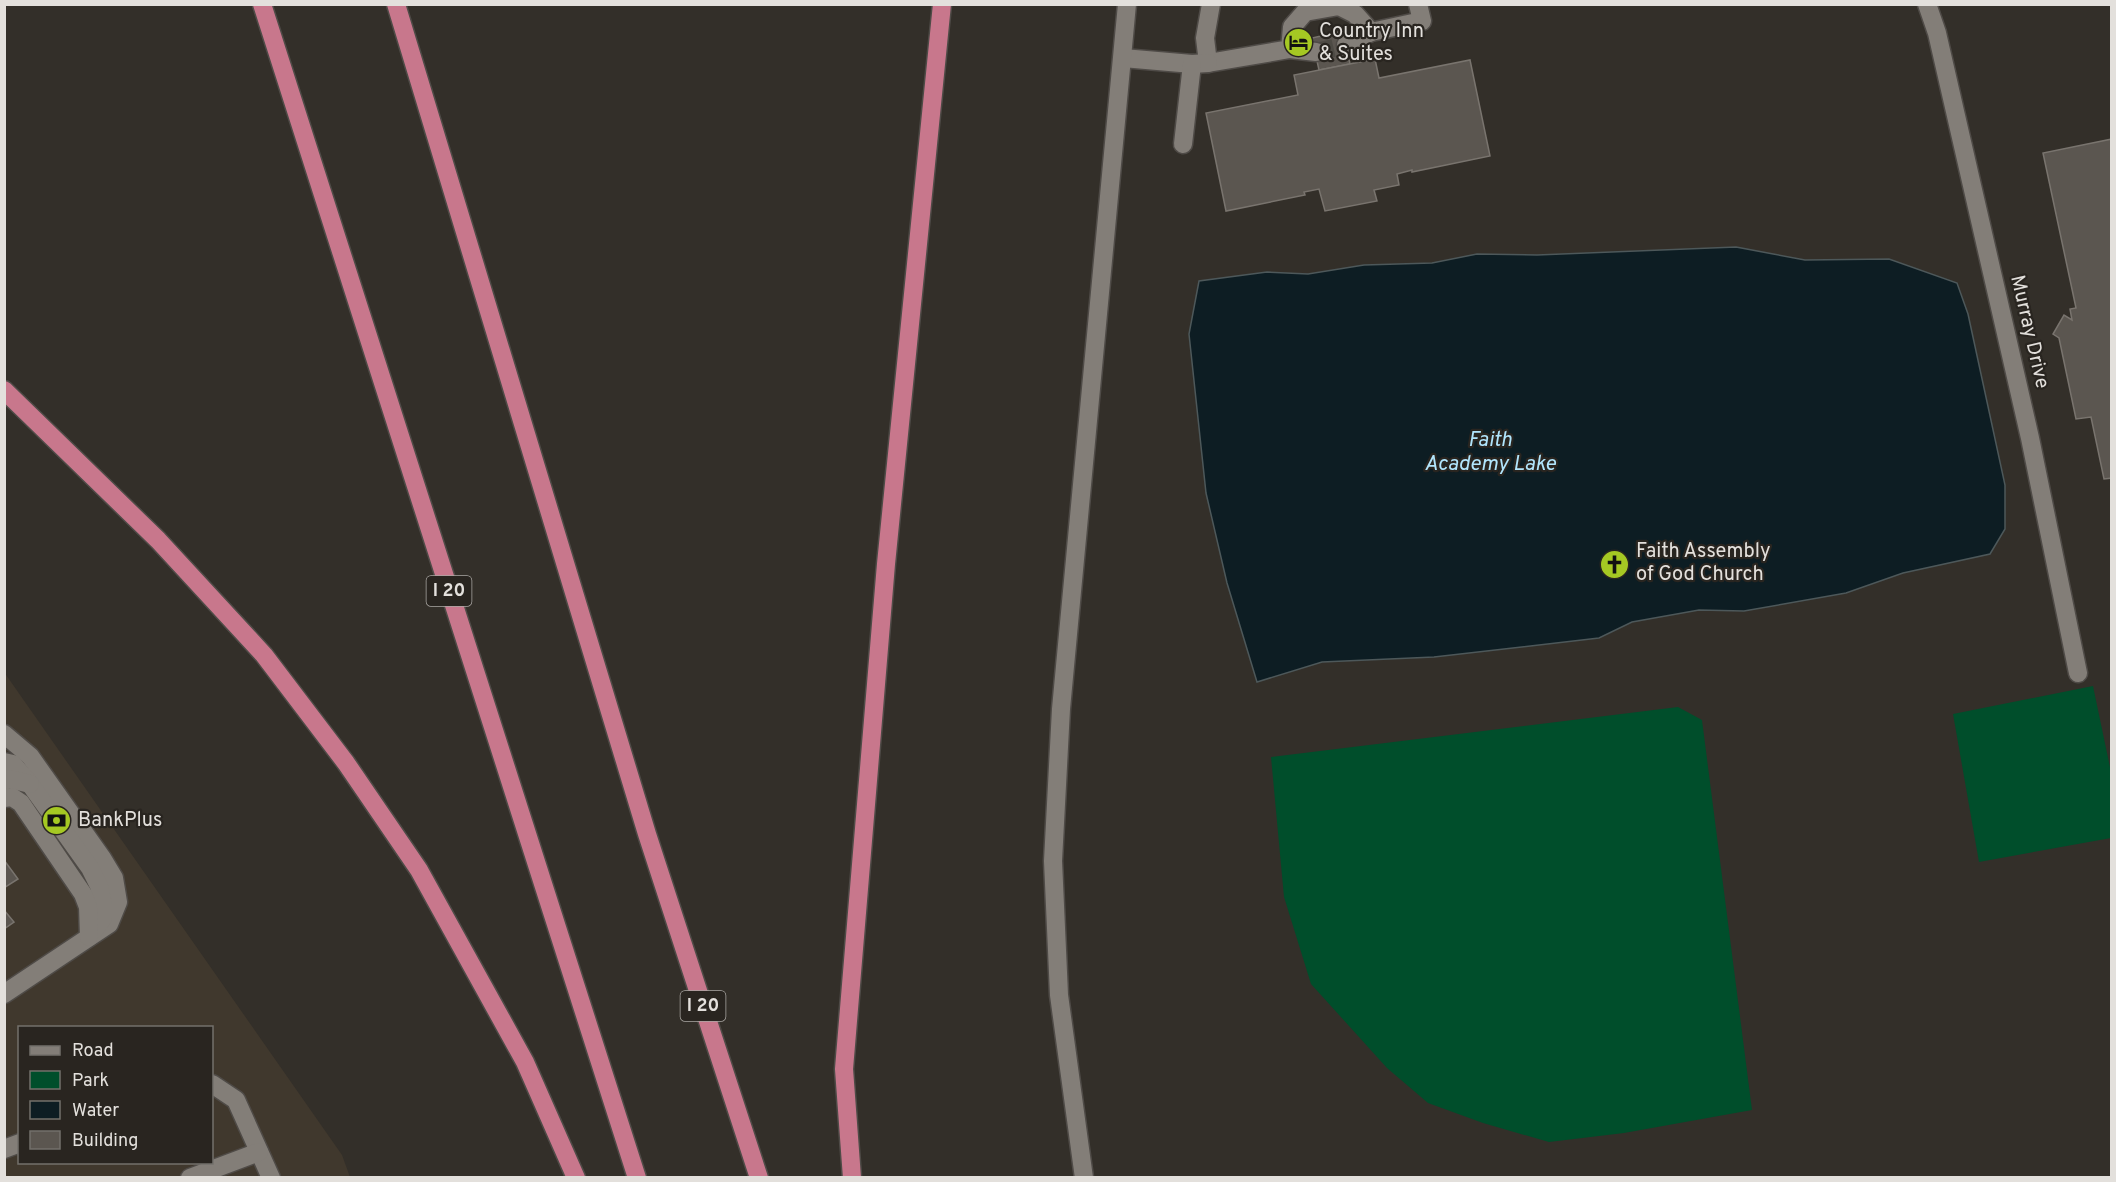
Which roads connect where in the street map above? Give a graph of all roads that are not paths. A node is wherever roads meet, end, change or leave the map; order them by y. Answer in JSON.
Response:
{"nodes":[{"id":1,"x":262,"y":4,"type":"edge"},
{"id":2,"x":396,"y":4,"type":"edge"},
{"id":3,"x":942,"y":4,"type":"edge"},
{"id":4,"x":1127,"y":4,"type":"edge"},
{"id":5,"x":1211,"y":4,"type":"edge"},
{"id":6,"x":1418,"y":4,"type":"edge"},
{"id":7,"x":1927,"y":4,"type":"edge"},
{"id":8,"x":1371,"y":32,"type":"junction"},
{"id":9,"x":1346,"y":45,"type":"tunnel mouth"},
{"id":10,"x":1290,"y":49,"type":"junction"},
{"id":11,"x":1316,"y":52,"type":"tunnel mouth"},
{"id":12,"x":1123,"y":58,"type":"junction"},
{"id":13,"x":1200,"y":63,"type":"junction"},
{"id":14,"x":1183,"y":144,"type":"dead end"},
{"id":15,"x":4,"y":390,"type":"edge"},
{"id":16,"x":2078,"y":673,"type":"dead end"},
{"id":17,"x":4,"y":735,"type":"edge"},
{"id":18,"x":4,"y":739,"type":"edge"},
{"id":19,"x":4,"y":746,"type":"edge"},
{"id":20,"x":30,"y":756,"type":"junction"},
{"id":21,"x":4,"y":762,"type":"edge"},
{"id":22,"x":4,"y":781,"type":"edge"},
{"id":23,"x":30,"y":783,"type":"junction"},
{"id":24,"x":4,"y":798,"type":"edge"},
{"id":25,"x":88,"y":937,"type":"junction"},
{"id":26,"x":4,"y":994,"type":"edge"},
{"id":27,"x":213,"y":1085,"type":"edge"},
{"id":28,"x":259,"y":1152,"type":"junction"},
{"id":29,"x":190,"y":1178,"type":"edge"},
{"id":30,"x":271,"y":1178,"type":"edge"},
{"id":31,"x":576,"y":1178,"type":"edge"},
{"id":32,"x":637,"y":1178,"type":"edge"},
{"id":33,"x":759,"y":1178,"type":"edge"},
{"id":34,"x":852,"y":1178,"type":"edge"},
{"id":35,"x":1084,"y":1178,"type":"edge"}],
"edges":[{"from":1,"to":32,"type":"highway","number":"I 20"},
{"from":2,"to":33,"type":"highway","number":"I 20"},
{"from":3,"to":34,"type":"highway"},
{"from":4,"to":12,"type":"street"},
{"from":5,"to":13,"type":"street"},
{"from":6,"to":8,"type":"street"},
{"from":7,"to":16,"type":"street","name":"Murray Drive"},
{"from":8,"to":9,"type":"street"},
{"from":8,"to":10,"type":"street"},
{"from":10,"to":11,"type":"street"},
{"from":10,"to":13,"type":"street"},
{"from":12,"to":13,"type":"street"},
{"from":12,"to":35,"type":"street"},
{"from":13,"to":14,"type":"street"},
{"from":15,"to":31,"type":"highway"},
{"from":17,"to":20,"type":"street"},
{"from":18,"to":20,"type":"street"},
{"from":19,"to":20,"type":"street"},
{"from":20,"to":25,"type":"street"},
{"from":21,"to":23,"type":"street"},
{"from":22,"to":23,"type":"street"},
{"from":23,"to":25,"type":"street"},
{"from":24,"to":25,"type":"street"},
{"from":25,"to":26,"type":"street"},
{"from":27,"to":28,"type":"street"},
{"from":28,"to":29,"type":"street"},
{"from":28,"to":30,"type":"street"}]}
